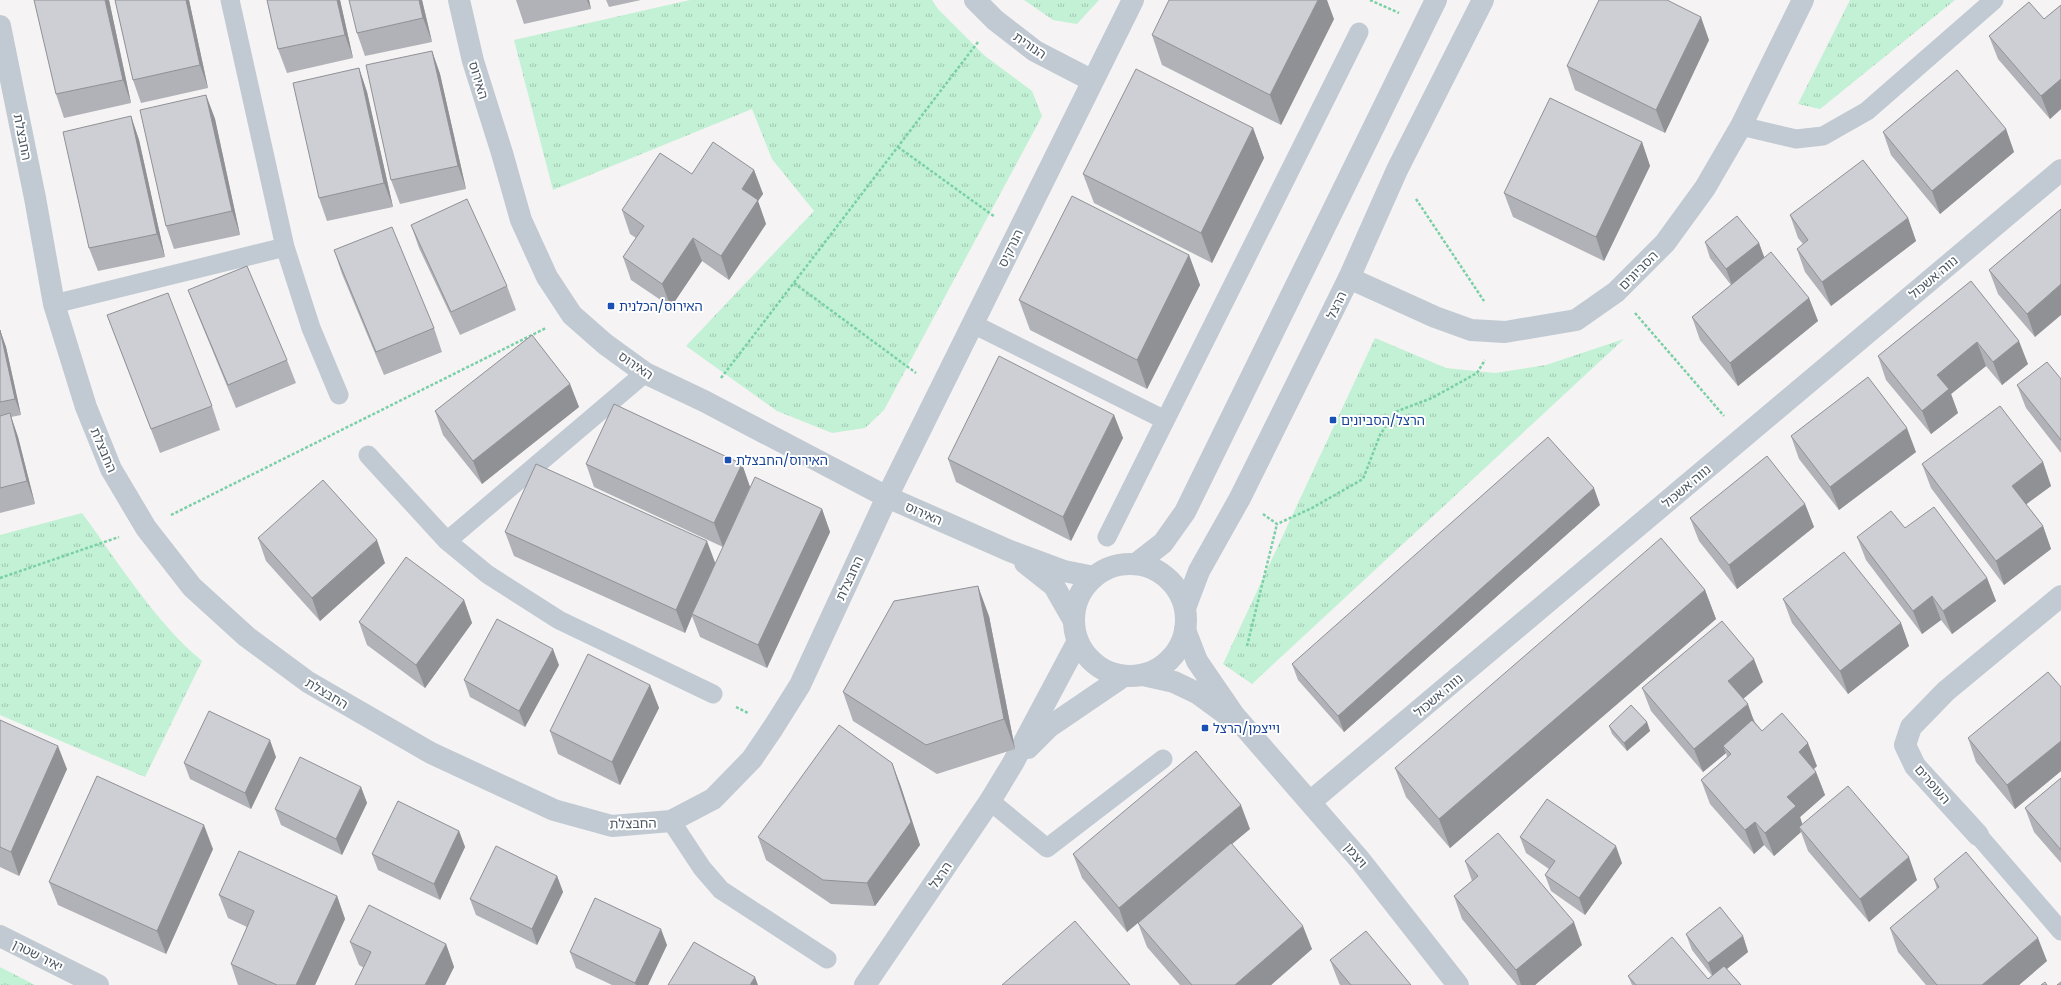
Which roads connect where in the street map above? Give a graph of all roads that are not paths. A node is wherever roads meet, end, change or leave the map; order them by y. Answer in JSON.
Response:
{"nodes":[{"id":1,"x":230,"y":0,"type":"edge"},
{"id":2,"x":459,"y":0,"type":"edge"},
{"id":3,"x":975,"y":0,"type":"edge"},
{"id":4,"x":1133,"y":0,"type":"edge"},
{"id":5,"x":1436,"y":0,"type":"edge"},
{"id":6,"x":1483,"y":0,"type":"edge"},
{"id":7,"x":1803,"y":0,"type":"edge"},
{"id":8,"x":1994,"y":0,"type":"edge"},
{"id":9,"x":0,"y":26,"type":"edge"},
{"id":10,"x":1359,"y":32,"type":"dead end"},
{"id":11,"x":1093,"y":81,"type":"junction"},
{"id":12,"x":1741,"y":126,"type":"junction"},
{"id":13,"x":2061,"y":170,"type":"edge"},
{"id":14,"x":285,"y":247,"type":"junction"},
{"id":15,"x":1349,"y":278,"type":"junction"},
{"id":16,"x":54,"y":304,"type":"junction"},
{"id":17,"x":973,"y":324,"type":"junction"},
{"id":18,"x":645,"y":373,"type":"junction"},
{"id":19,"x":339,"y":395,"type":"dead end"},
{"id":20,"x":1165,"y":420,"type":"junction"},
{"id":21,"x":368,"y":455,"type":"dead end"},
{"id":22,"x":887,"y":497,"type":"junction"},
{"id":23,"x":1107,"y":537,"type":"dead end"},
{"id":24,"x":447,"y":541,"type":"junction"},
{"id":25,"x":1010,"y":551,"type":"junction"},
{"id":26,"x":1136,"y":564,"type":"junction"},
{"id":27,"x":1094,"y":577,"type":"junction"},
{"id":28,"x":2061,"y":596,"type":"edge"},
{"id":29,"x":1185,"y":608,"type":"junction"},
{"id":30,"x":1185,"y":630,"type":"junction"},
{"id":31,"x":1076,"y":631,"type":"junction"},
{"id":32,"x":1133,"y":675,"type":"junction"},
{"id":33,"x":713,"y":694,"type":"road end"},
{"id":34,"x":1247,"y":730,"type":"junction"},
{"id":35,"x":1163,"y":759,"type":"dead end"},
{"id":36,"x":1013,"y":763,"type":"junction"},
{"id":37,"x":990,"y":801,"type":"junction"},
{"id":38,"x":1310,"y":802,"type":"junction"},
{"id":39,"x":672,"y":821,"type":"junction"},
{"id":40,"x":1978,"y":835,"type":"joint"},
{"id":41,"x":2061,"y":931,"type":"edge"},
{"id":42,"x":0,"y":936,"type":"edge"},
{"id":43,"x":828,"y":959,"type":"dead end"},
{"id":44,"x":98,"y":985,"type":"edge"},
{"id":45,"x":865,"y":985,"type":"edge"},
{"id":46,"x":1458,"y":985,"type":"edge"}],
"edges":[{"from":1,"to":14,"type":"lane"},
{"from":2,"to":18,"type":"street","name":"האירוס"},
{"from":3,"to":11,"type":"street","name":"הנורית"},
{"from":4,"to":11,"type":"street","name":"הנרקיס"},
{"from":5,"to":26,"type":"street"},
{"from":6,"to":15,"type":"street","name":"הרצל"},
{"from":7,"to":12,"type":"street","name":"הסביונים"},
{"from":8,"to":12,"type":"lane"},
{"from":9,"to":16,"type":"street","name":"החבצלת"},
{"from":10,"to":20,"type":"lane"},
{"from":11,"to":17,"type":"street","name":"הנרקיס"},
{"from":12,"to":15,"type":"street","name":"הסביונים"},
{"from":13,"to":38,"type":"street","name":"נווה אשכול"},
{"from":14,"to":16,"type":"lane"},
{"from":14,"to":19,"type":"lane"},
{"from":15,"to":29,"type":"street","name":"הרצל"},
{"from":16,"to":39,"type":"street","name":"החבצלת"},
{"from":17,"to":20,"type":"lane"},
{"from":17,"to":22,"type":"street","name":"הנרקיס"},
{"from":18,"to":22,"type":"street","name":"האירוס"},
{"from":18,"to":24,"type":"lane"},
{"from":20,"to":23,"type":"lane"},
{"from":21,"to":24,"type":"lane"},
{"from":22,"to":25,"type":"street","name":"האירוס"},
{"from":22,"to":39,"type":"street","name":"החבצלת"},
{"from":24,"to":33,"type":"lane"},
{"from":25,"to":27,"type":"street","name":"האירוס"},
{"from":25,"to":31,"type":"street","name":"האירוס"},
{"from":26,"to":27,"type":"street"},
{"from":26,"to":29,"type":"street"},
{"from":27,"to":31,"type":"street"},
{"from":28,"to":40,"type":"street","name":"העופרים"},
{"from":29,"to":30,"type":"street"},
{"from":30,"to":32,"type":"street"},
{"from":30,"to":34,"type":"street","name":"ויצמן"},
{"from":31,"to":32,"type":"street"},
{"from":31,"to":36,"type":"street","name":"הרצל"},
{"from":32,"to":34,"type":"street","name":"ויצמן"},
{"from":32,"to":36,"type":"street","name":"הרצל"},
{"from":34,"to":38,"type":"street","name":"ויצמן"},
{"from":35,"to":37,"type":"lane"},
{"from":36,"to":37,"type":"street","name":"הרצל"},
{"from":37,"to":45,"type":"street","name":"הרצל"},
{"from":38,"to":46,"type":"street","name":"ויצמן"},
{"from":39,"to":43,"type":"lane"},
{"from":40,"to":41,"type":"lane","name":"העופרים"},
{"from":42,"to":44,"type":"street","name":"יאיר שטרן"}]}
